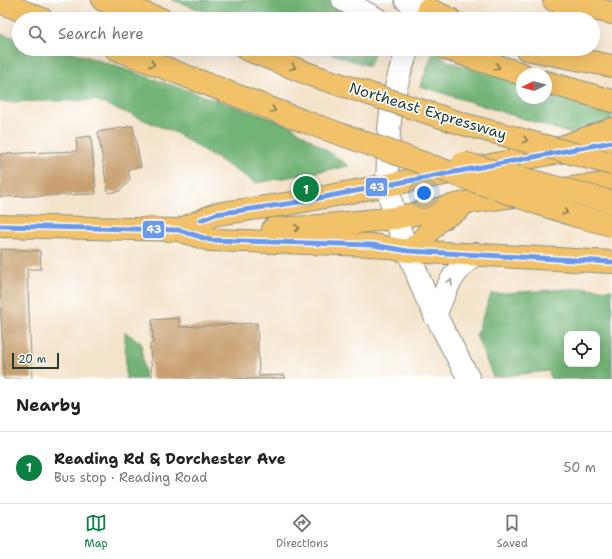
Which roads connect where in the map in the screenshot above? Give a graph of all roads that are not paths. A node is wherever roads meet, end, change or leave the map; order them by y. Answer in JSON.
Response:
{"nodes":[{"id":1,"x":103,"y":0,"type":"edge"},
{"id":2,"x":343,"y":0,"type":"edge"},
{"id":3,"x":406,"y":0,"type":"edge"},
{"id":4,"x":554,"y":0,"type":"edge"},
{"id":5,"x":0,"y":2,"type":"edge"},
{"id":6,"x":428,"y":9,"type":"edge"},
{"id":7,"x":25,"y":12,"type":"edge"},
{"id":8,"x":140,"y":12,"type":"edge"},
{"id":9,"x":364,"y":12,"type":"edge"},
{"id":10,"x":612,"y":13,"type":"edge"},
{"id":11,"x":134,"y":56,"type":"edge"},
{"id":12,"x":264,"y":56,"type":"edge"},
{"id":13,"x":406,"y":56,"type":"edge"},
{"id":14,"x":468,"y":56,"type":"edge"},
{"id":15,"x":561,"y":56,"type":"edge"},
{"id":16,"x":612,"y":66,"type":"edge"},
{"id":17,"x":516,"y":72,"type":"edge"},
{"id":18,"x":552,"y":84,"type":"edge"},
{"id":19,"x":612,"y":101,"type":"edge"},
{"id":20,"x":303,"y":121,"type":"junction"},
{"id":21,"x":612,"y":129,"type":"edge"},
{"id":22,"x":612,"y":142,"type":"edge"},
{"id":23,"x":536,"y":156,"type":"junction"},
{"id":24,"x":612,"y":164,"type":"edge"},
{"id":25,"x":612,"y":183,"type":"edge"},
{"id":26,"x":387,"y":185,"type":"junction"},
{"id":27,"x":470,"y":202,"type":"junction"},
{"id":28,"x":612,"y":202,"type":"edge"},
{"id":29,"x":395,"y":218,"type":"junction"},
{"id":30,"x":612,"y":225,"type":"edge"},
{"id":31,"x":0,"y":226,"type":"edge"},
{"id":32,"x":179,"y":230,"type":"junction"},
{"id":33,"x":232,"y":241,"type":"junction"},
{"id":34,"x":408,"y":251,"type":"junction"},
{"id":35,"x":475,"y":254,"type":"junction"},
{"id":36,"x":612,"y":262,"type":"edge"},
{"id":37,"x":435,"y":316,"type":"junction"},
{"id":38,"x":468,"y":379,"type":"edge"}],
"edges":[{"from":1,"to":8,"type":"main road"},
{"from":2,"to":9,"type":"street"},
{"from":3,"to":6,"type":"street"},
{"from":4,"to":10,"type":"main road"},
{"from":5,"to":7,"type":"main road"},
{"from":11,"to":20,"type":"main road","one_way":true},
{"from":12,"to":24,"type":"main road","name":"Northeast Expressway","one_way":true,"bridge":true},
{"from":13,"to":26,"type":"street"},
{"from":14,"to":17,"type":"main road","one_way":true},
{"from":15,"to":16,"type":"main road"},
{"from":18,"to":19,"type":"main road"},
{"from":20,"to":28,"type":"main road","bridge":true},
{"from":20,"to":30,"type":"main road","one_way":true,"bridge":true},
{"from":21,"to":23,"type":"main road"},
{"from":22,"to":23,"type":"main road"},
{"from":23,"to":26,"type":"main road"},
{"from":25,"to":27,"type":"main road"},
{"from":26,"to":29,"type":"street"},
{"from":26,"to":32,"type":"main road"},
{"from":27,"to":29,"type":"main road"},
{"from":27,"to":34,"type":"main road"},
{"from":33,"to":29,"type":"main road","one_way":true},
{"from":29,"to":34,"type":"street"},
{"from":31,"to":32,"type":"main road"},
{"from":32,"to":33,"type":"main road"},
{"from":33,"to":34,"type":"main road"},
{"from":34,"to":35,"type":"main road"},
{"from":34,"to":37,"type":"street"},
{"from":35,"to":36,"type":"main road"},
{"from":37,"to":35,"type":"street","one_way":true},
{"from":37,"to":38,"type":"street"}]}
